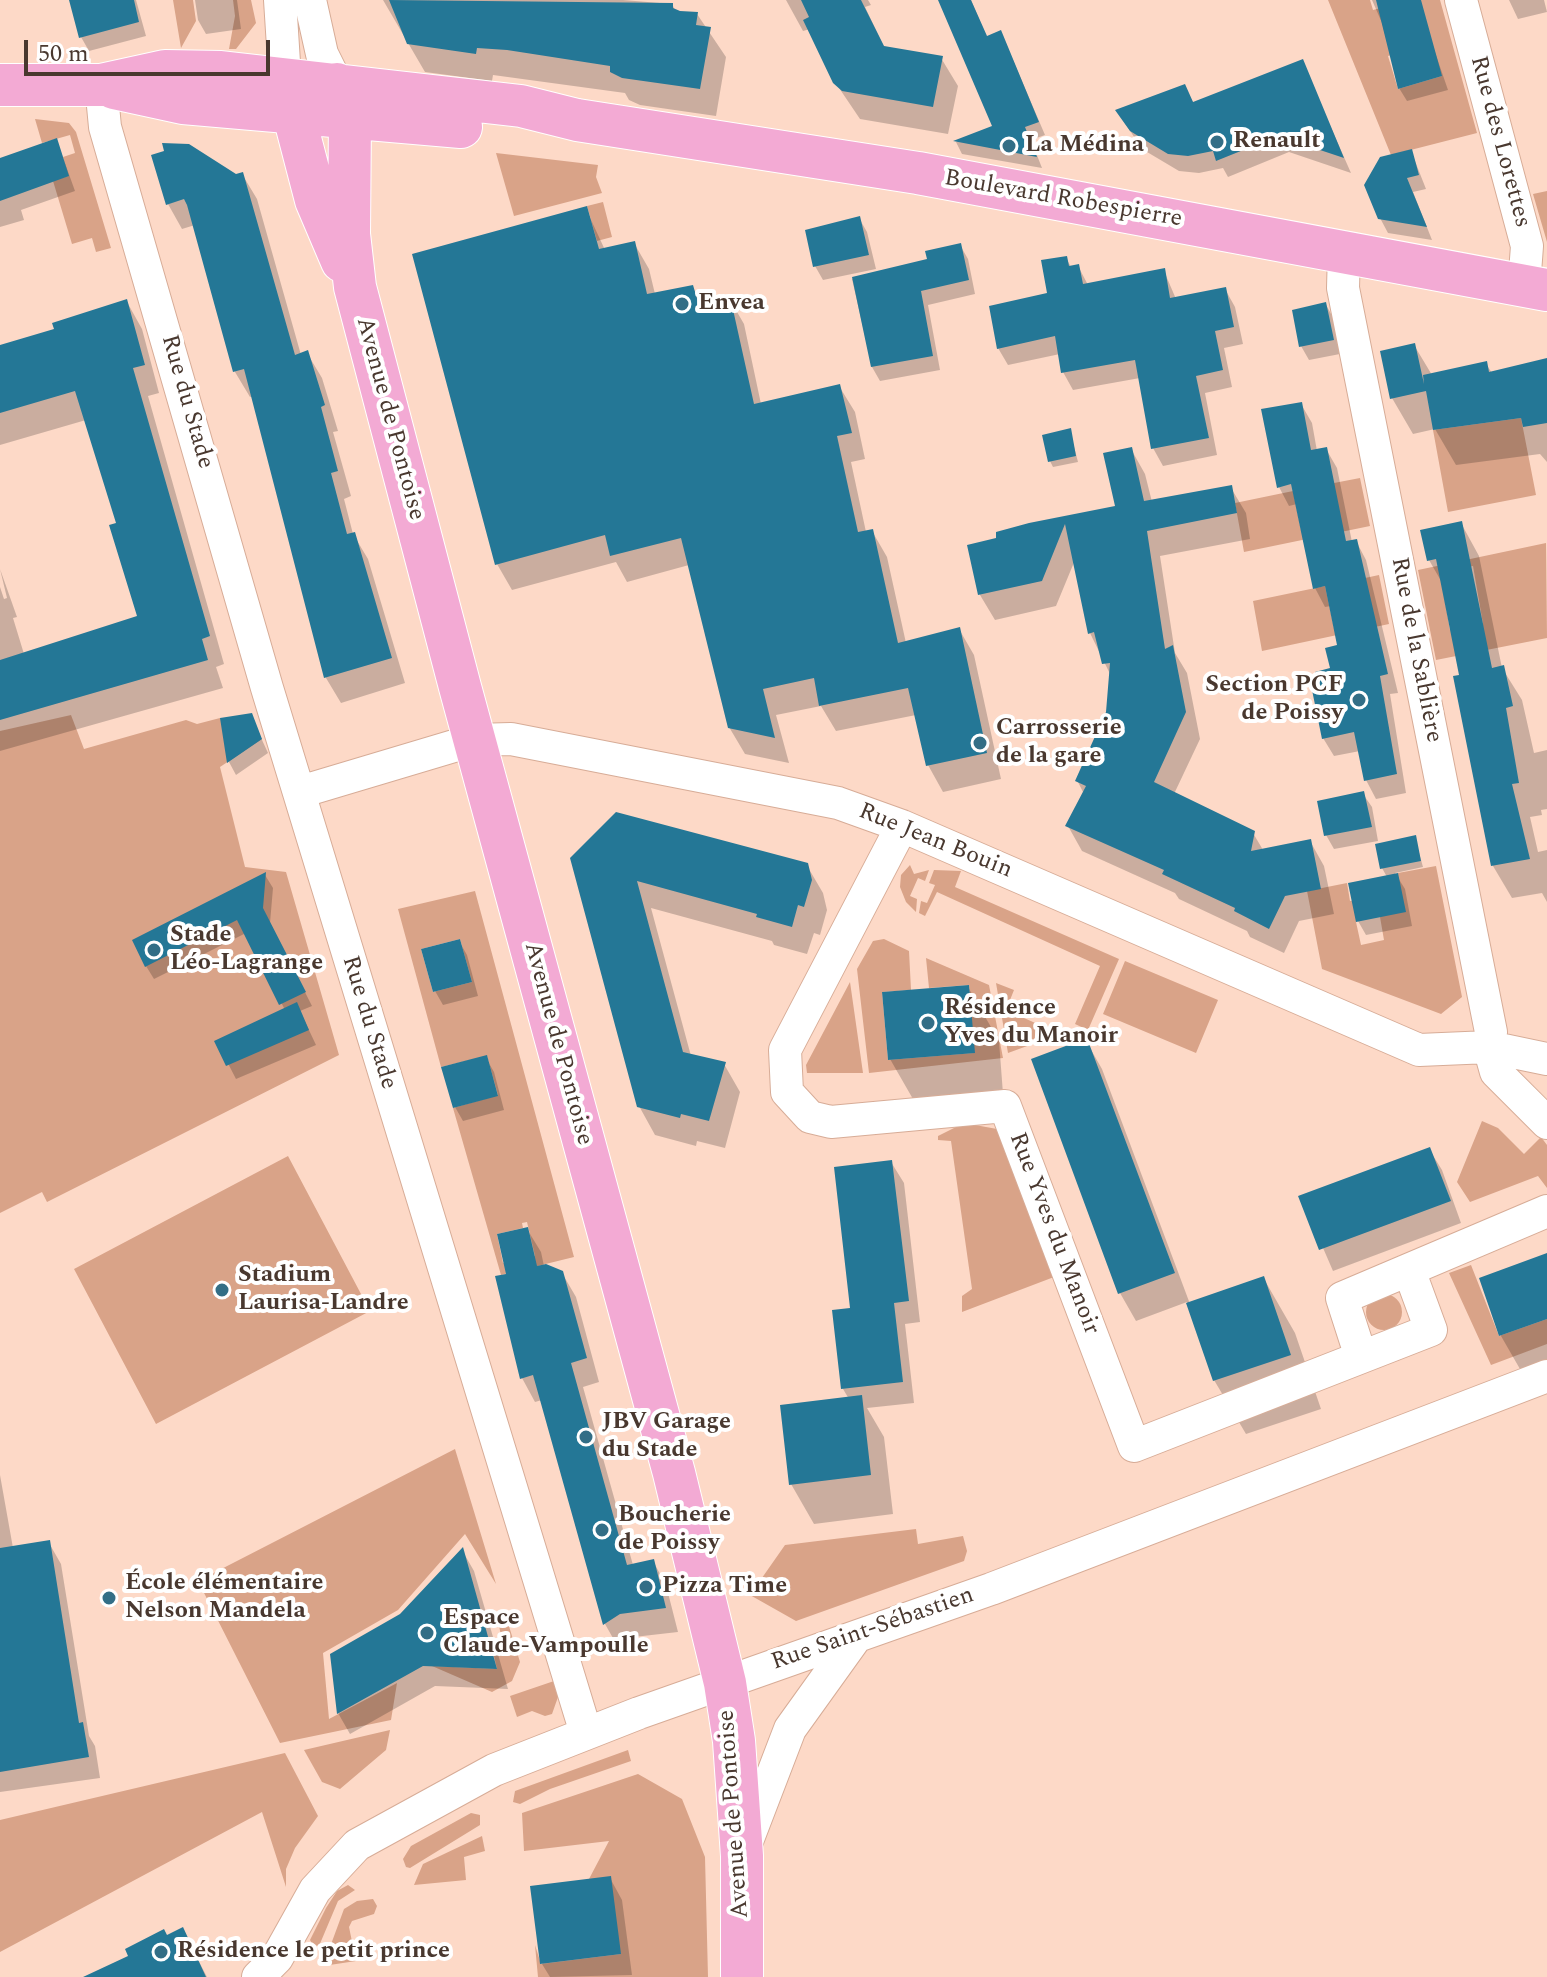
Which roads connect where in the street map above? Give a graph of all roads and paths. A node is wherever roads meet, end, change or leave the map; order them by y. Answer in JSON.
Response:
{"nodes":[{"id":1,"x":280,"y":0,"type":"edge"},
{"id":2,"x":310,"y":0,"type":"edge"},
{"id":3,"x":1461,"y":0,"type":"edge"},
{"id":4,"x":0,"y":85,"type":"edge"},
{"id":5,"x":101,"y":85,"type":"junction"},
{"id":6,"x":289,"y":94,"type":"junction"},
{"id":7,"x":343,"y":100,"type":"junction"},
{"id":8,"x":1344,"y":252,"type":"junction"},
{"id":9,"x":355,"y":287,"type":"junction"},
{"id":10,"x":1536,"y":288,"type":"edge"},
{"id":11,"x":474,"y":740,"type":"junction"},
{"id":12,"x":300,"y":792,"type":"junction"},
{"id":13,"x":902,"y":826,"type":"junction"},
{"id":14,"x":1489,"y":1047,"type":"junction"},
{"id":15,"x":1547,"y":1059,"type":"edge"},
{"id":16,"x":1547,"y":1123,"type":"edge"},
{"id":17,"x":1547,"y":1211,"type":"edge"},
{"id":18,"x":1409,"y":1270,"type":"junction"},
{"id":19,"x":1361,"y":1357,"type":"junction"},
{"id":20,"x":1547,"y":1376,"type":"edge"},
{"id":21,"x":856,"y":1637,"type":"junction"},
{"id":22,"x":725,"y":1683,"type":"junction"},
{"id":23,"x":586,"y":1733,"type":"junction"},
{"id":24,"x":742,"y":1856,"type":"junction"},
{"id":25,"x":273,"y":1971,"type":"edge"},
{"id":26,"x":742,"y":1977,"type":"edge"}],
"edges":[{"from":1,"to":6,"type":"street"},
{"from":2,"to":7,"type":"street"},
{"from":3,"to":10,"type":"street","name":"Rue des Lorettes"},
{"from":4,"to":5,"type":"main road","name":"Boulevard Robespierre"},
{"from":5,"to":6,"type":"main road","name":"Boulevard Robespierre"},
{"from":5,"to":12,"type":"street","name":"Rue du Stade"},
{"from":6,"to":7,"type":"main road","name":"Boulevard Robespierre"},
{"from":6,"to":9,"type":"main road"},
{"from":7,"to":8,"type":"main road","name":"Boulevard Robespierre"},
{"from":7,"to":9,"type":"main road","name":"Avenue de Pontoise"},
{"from":8,"to":10,"type":"main road","name":"Boulevard Robespierre"},
{"from":8,"to":14,"type":"street","name":"Rue de la Sablière"},
{"from":9,"to":11,"type":"main road","name":"Avenue de Pontoise"},
{"from":11,"to":12,"type":"street","name":"Rue Jean Bouin"},
{"from":11,"to":13,"type":"street","name":"Rue Jean Bouin"},
{"from":11,"to":22,"type":"main road","name":"Avenue de Pontoise"},
{"from":12,"to":23,"type":"street","name":"Rue du Stade"},
{"from":13,"to":14,"type":"street","name":"Rue Jean Bouin"},
{"from":13,"to":19,"type":"street","name":"Rue Yves du Manoir"},
{"from":14,"to":15,"type":"street","name":"Rue Jean Bouin"},
{"from":14,"to":16,"type":"street"},
{"from":17,"to":18,"type":"street"},
{"from":18,"to":19,"type":"street"},
{"from":18,"to":19,"type":"street","name":"Rue Yves du Manoir"},
{"from":20,"to":21,"type":"street","name":"Rue Saint-Sébastien"},
{"from":21,"to":22,"type":"street","name":"Rue Saint-Sébastien"},
{"from":21,"to":24,"type":"street"},
{"from":22,"to":23,"type":"street","name":"Rue Saint-Sébastien"},
{"from":22,"to":24,"type":"main road","name":"Avenue de Pontoise"},
{"from":23,"to":25,"type":"street","name":"Rue Saint-Sébastien"},
{"from":24,"to":26,"type":"main road","name":"Avenue de Pontoise"}]}
